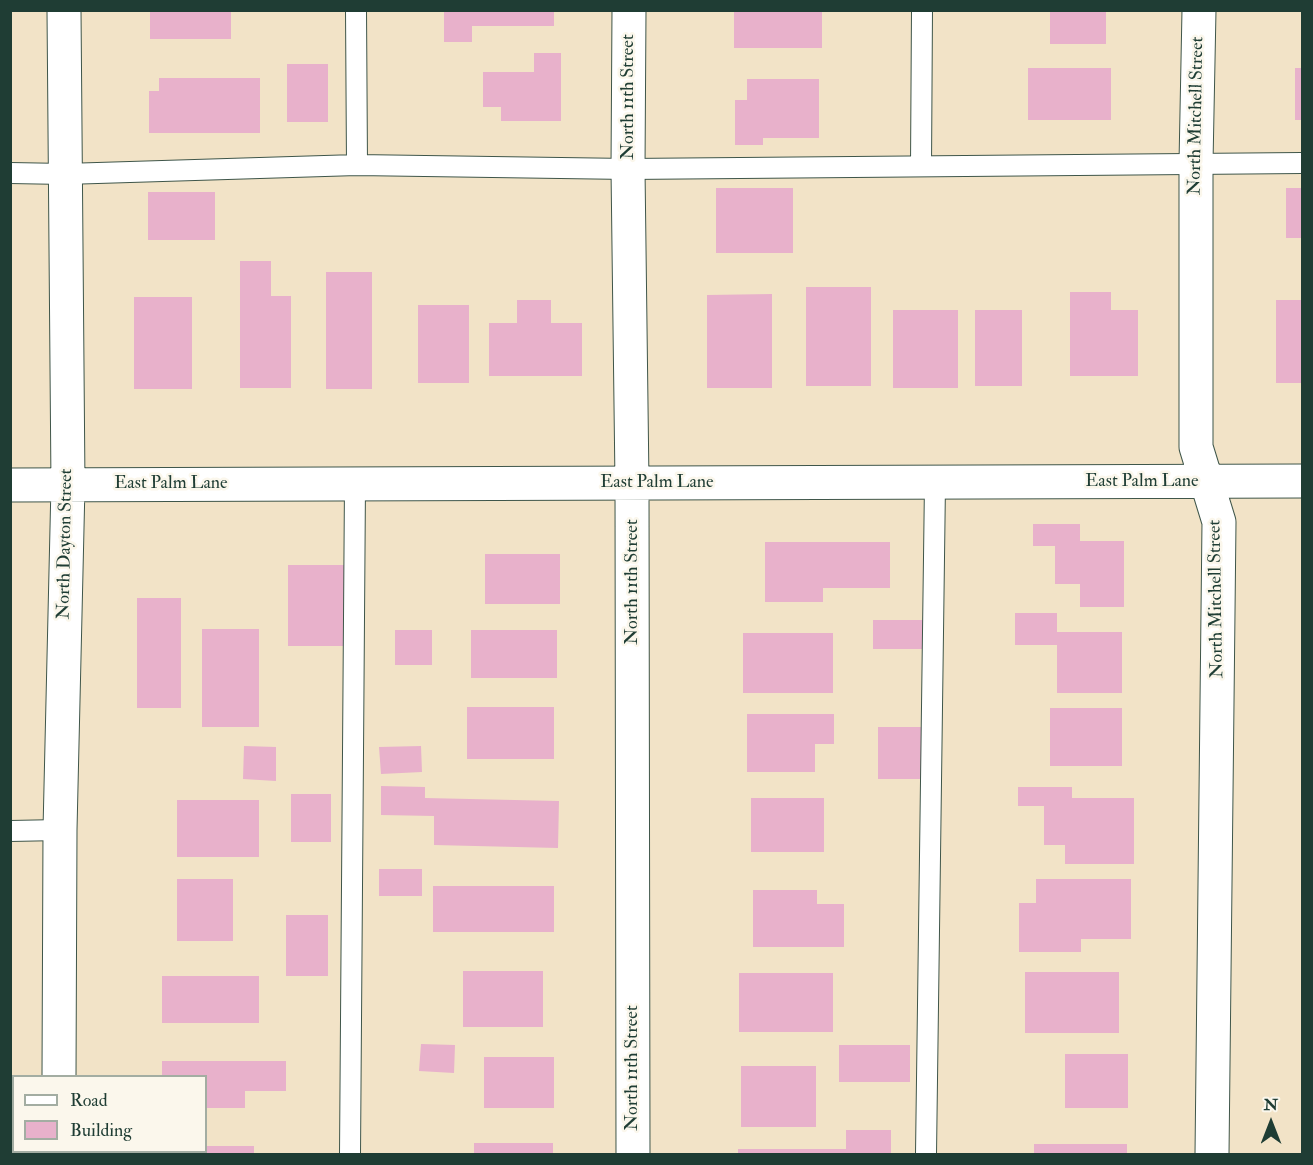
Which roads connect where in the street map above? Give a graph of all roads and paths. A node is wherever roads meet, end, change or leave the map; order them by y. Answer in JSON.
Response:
{"nodes":[{"id":1,"x":64,"y":10,"type":"edge"},
{"id":2,"x":356,"y":10,"type":"edge"},
{"id":3,"x":629,"y":10,"type":"edge"},
{"id":4,"x":922,"y":10,"type":"edge"},
{"id":5,"x":1199,"y":10,"type":"edge"},
{"id":6,"x":1196,"y":163,"type":"junction"},
{"id":7,"x":1302,"y":163,"type":"edge"},
{"id":8,"x":357,"y":165,"type":"junction"},
{"id":9,"x":921,"y":166,"type":"junction"},
{"id":10,"x":628,"y":169,"type":"junction"},
{"id":11,"x":10,"y":173,"type":"edge"},
{"id":12,"x":65,"y":174,"type":"junction"},
{"id":13,"x":1302,"y":481,"type":"edge"},
{"id":14,"x":1207,"y":482,"type":"junction"},
{"id":15,"x":632,"y":483,"type":"junction"},
{"id":16,"x":935,"y":483,"type":"junction"},
{"id":17,"x":355,"y":484,"type":"junction"},
{"id":18,"x":10,"y":485,"type":"edge"},
{"id":19,"x":68,"y":485,"type":"junction"},
{"id":20,"x":60,"y":830,"type":"junction"},
{"id":21,"x":10,"y":831,"type":"edge"},
{"id":22,"x":59,"y":1075,"type":"edge"},
{"id":23,"x":350,"y":1155,"type":"edge"},
{"id":24,"x":633,"y":1155,"type":"edge"},
{"id":25,"x":926,"y":1155,"type":"edge"},
{"id":26,"x":1212,"y":1155,"type":"edge"}],
"edges":[{"from":1,"to":12,"type":"street","name":"North Dayton Street"},
{"from":2,"to":8,"type":"lane"},
{"from":3,"to":10,"type":"street","name":"North 11th Street"},
{"from":4,"to":9,"type":"lane"},
{"from":5,"to":6,"type":"street","name":"North Mitchell Street"},
{"from":6,"to":7,"type":"lane"},
{"from":6,"to":9,"type":"lane"},
{"from":6,"to":14,"type":"street","name":"North Mitchell Street"},
{"from":8,"to":10,"type":"lane"},
{"from":8,"to":12,"type":"lane"},
{"from":9,"to":10,"type":"lane"},
{"from":10,"to":15,"type":"street","name":"North 11th Street"},
{"from":11,"to":12,"type":"lane"},
{"from":12,"to":19,"type":"street","name":"North Dayton Street"},
{"from":13,"to":14,"type":"street","name":"East Palm Lane"},
{"from":14,"to":16,"type":"street","name":"East Palm Lane"},
{"from":14,"to":26,"type":"street","name":"North Mitchell Street"},
{"from":15,"to":16,"type":"street","name":"East Palm Lane"},
{"from":15,"to":17,"type":"street","name":"East Palm Lane"},
{"from":15,"to":24,"type":"street","name":"North 11th Street"},
{"from":16,"to":25,"type":"lane"},
{"from":17,"to":19,"type":"street","name":"East Palm Lane"},
{"from":17,"to":23,"type":"lane"},
{"from":18,"to":19,"type":"street","name":"East Palm Lane"},
{"from":19,"to":20,"type":"street","name":"North Dayton Street"},
{"from":20,"to":21,"type":"lane"},
{"from":20,"to":22,"type":"street","name":"North Dayton Street"}]}
